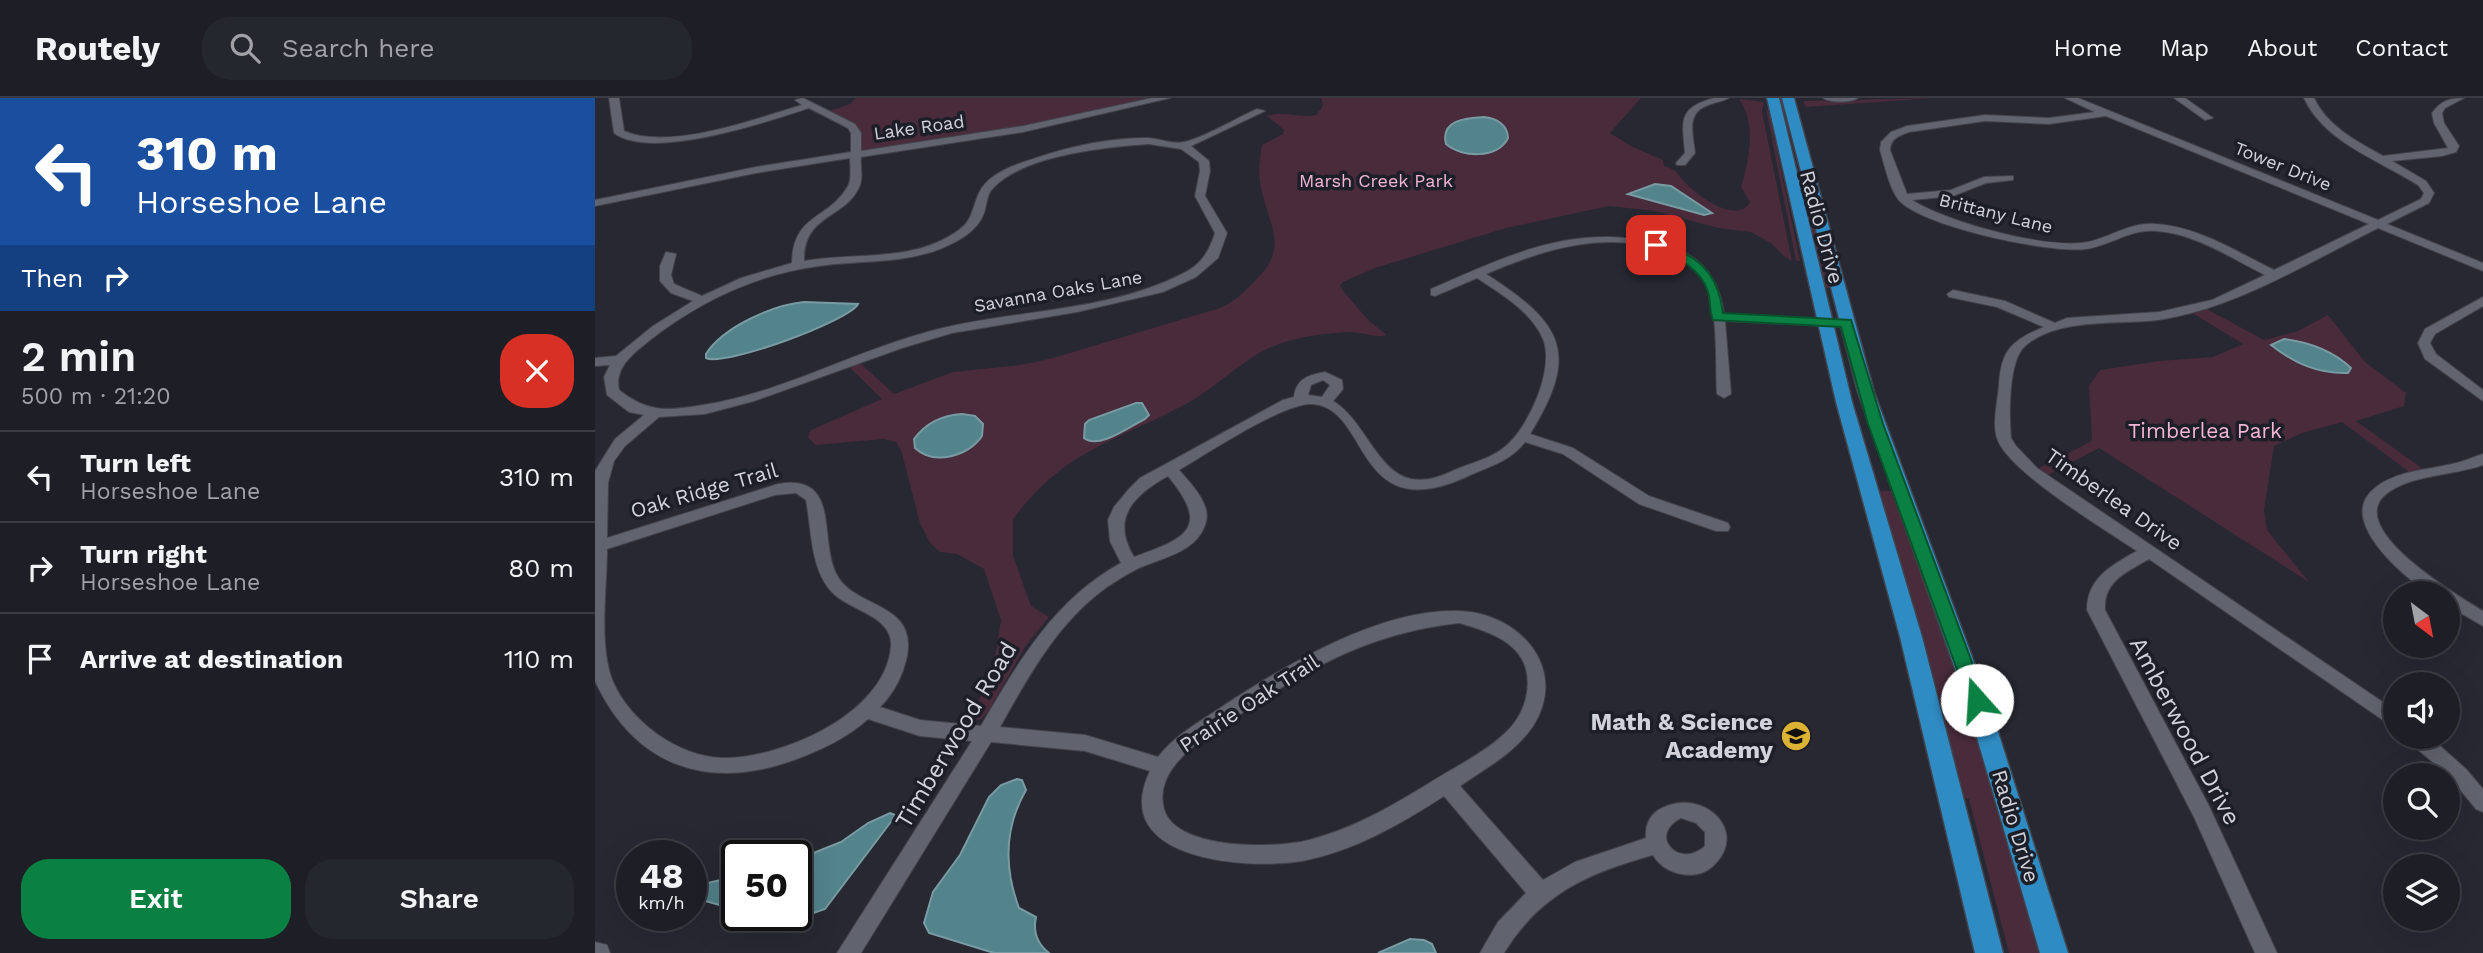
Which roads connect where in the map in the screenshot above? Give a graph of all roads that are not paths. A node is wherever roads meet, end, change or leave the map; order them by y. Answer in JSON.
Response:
{"nodes":[{"id":1,"x":614,"y":98,"type":"edge"},
{"id":2,"x":1165,"y":98,"type":"edge"},
{"id":3,"x":1724,"y":98,"type":"edge"},
{"id":4,"x":1773,"y":98,"type":"edge"},
{"id":5,"x":1788,"y":98,"type":"edge"},
{"id":6,"x":1828,"y":98,"type":"edge"},
{"id":7,"x":1853,"y":98,"type":"edge"},
{"id":8,"x":2070,"y":98,"type":"edge"},
{"id":9,"x":2179,"y":98,"type":"edge"},
{"id":10,"x":2309,"y":98,"type":"edge"},
{"id":11,"x":2459,"y":98,"type":"edge"},
{"id":12,"x":803,"y":102,"type":"edge"},
{"id":13,"x":1260,"y":111,"type":"dead end"},
{"id":14,"x":2106,"y":113,"type":"junction"},
{"id":15,"x":2208,"y":118,"type":"dead end"},
{"id":16,"x":1184,"y":146,"type":"junction"},
{"id":17,"x":857,"y":154,"type":"junction"},
{"id":18,"x":2382,"y":159,"type":"junction"},
{"id":19,"x":1681,"y":163,"type":"dead end"},
{"id":20,"x":2009,"y":178,"type":"dead end"},
{"id":21,"x":1903,"y":198,"type":"junction"},
{"id":22,"x":595,"y":201,"type":"edge"},
{"id":23,"x":2380,"y":225,"type":"junction"},
{"id":24,"x":670,"y":254,"type":"dead end"},
{"id":25,"x":798,"y":266,"type":"junction"},
{"id":26,"x":2483,"y":267,"type":"edge"},
{"id":27,"x":1478,"y":274,"type":"junction"},
{"id":28,"x":2275,"y":275,"type":"junction"},
{"id":29,"x":1435,"y":292,"type":"dead end"},
{"id":30,"x":1953,"y":294,"type":"dead end"},
{"id":31,"x":703,"y":300,"type":"junction"},
{"id":32,"x":2483,"y":301,"type":"edge"},
{"id":33,"x":1717,"y":317,"type":"junction"},
{"id":34,"x":1835,"y":323,"type":"junction"},
{"id":35,"x":2052,"y":326,"type":"junction"},
{"id":36,"x":620,"y":360,"type":"junction"},
{"id":37,"x":595,"y":362,"type":"edge"},
{"id":38,"x":1724,"y":394,"type":"dead end"},
{"id":39,"x":2483,"y":397,"type":"edge"},
{"id":40,"x":1301,"y":400,"type":"junction"},
{"id":41,"x":1325,"y":402,"type":"junction"},
{"id":42,"x":655,"y":412,"type":"junction"},
{"id":43,"x":1523,"y":437,"type":"junction"},
{"id":44,"x":2483,"y":459,"type":"edge"},
{"id":45,"x":1169,"y":468,"type":"junction"},
{"id":46,"x":1722,"y":527,"type":"dead end"},
{"id":47,"x":599,"y":546,"type":"junction"},
{"id":48,"x":2149,"y":552,"type":"junction"},
{"id":49,"x":1131,"y":565,"type":"junction"},
{"id":50,"x":2422,"y":581,"type":"edge"},
{"id":51,"x":2461,"y":606,"type":"edge"},
{"id":52,"x":2483,"y":619,"type":"edge"},
{"id":53,"x":865,"y":710,"type":"junction"},
{"id":54,"x":2383,"y":712,"type":"edge"},
{"id":55,"x":987,"y":734,"type":"junction"},
{"id":56,"x":2430,"y":749,"type":"edge"},
{"id":57,"x":1161,"y":766,"type":"junction"},
{"id":58,"x":1445,"y":783,"type":"junction"},
{"id":59,"x":2483,"y":803,"type":"edge"},
{"id":60,"x":1656,"y":845,"type":"dead end"},
{"id":61,"x":1541,"y":894,"type":"junction"},
{"id":62,"x":848,"y":953,"type":"edge"},
{"id":63,"x":1491,"y":953,"type":"edge"},
{"id":64,"x":1989,"y":953,"type":"edge"},
{"id":65,"x":2054,"y":953,"type":"edge"},
{"id":66,"x":2266,"y":953,"type":"edge"}],
"edges":[{"from":1,"to":12,"type":"street"},
{"from":2,"to":17,"type":"street","name":"Lake Road"},
{"from":3,"to":19,"type":"street"},
{"from":4,"to":34,"type":"main road","name":"Radio Drive"},
{"from":5,"to":34,"type":"main road","name":"Radio Drive"},
{"from":6,"to":7,"type":"street"},
{"from":8,"to":14,"type":"street","name":"Tower Drive"},
{"from":9,"to":15,"type":"street"},
{"from":10,"to":18,"type":"street"},
{"from":11,"to":18,"type":"street"},
{"from":12,"to":17,"type":"street"},
{"from":13,"to":16,"type":"street"},
{"from":14,"to":21,"type":"street"},
{"from":14,"to":23,"type":"street","name":"Tower Drive"},
{"from":16,"to":25,"type":"street"},
{"from":16,"to":42,"type":"street","name":"Savanna Oaks Lane"},
{"from":17,"to":22,"type":"street","name":"Lake Road"},
{"from":17,"to":25,"type":"street"},
{"from":18,"to":23,"type":"street","name":"Timberlea Drive"},
{"from":20,"to":21,"type":"street"},
{"from":21,"to":28,"type":"street","name":"Brittany Lane"},
{"from":23,"to":26,"type":"street","name":"Tower Drive"},
{"from":23,"to":28,"type":"street","name":"Timberlea Drive"},
{"from":24,"to":31,"type":"street"},
{"from":25,"to":31,"type":"street"},
{"from":27,"to":29,"type":"street"},
{"from":27,"to":33,"type":"street"},
{"from":27,"to":43,"type":"street"},
{"from":28,"to":35,"type":"street","name":"Timberlea Drive"},
{"from":30,"to":35,"type":"street"},
{"from":31,"to":36,"type":"street"},
{"from":32,"to":39,"type":"street"},
{"from":33,"to":34,"type":"street"},
{"from":33,"to":38,"type":"street"},
{"from":34,"to":64,"type":"main road","name":"Radio Drive"},
{"from":34,"to":65,"type":"main road","name":"Radio Drive"},
{"from":35,"to":48,"type":"street","name":"Timberlea Drive"},
{"from":36,"to":37,"type":"street"},
{"from":36,"to":42,"type":"street","name":"Savanna Oaks Lane"},
{"from":40,"to":41,"type":"street"},
{"from":40,"to":41,"type":"street"},
{"from":40,"to":45,"type":"street"},
{"from":41,"to":43,"type":"street"},
{"from":42,"to":47,"type":"street","name":"Oak Ridge Trail"},
{"from":43,"to":46,"type":"street"},
{"from":44,"to":50,"type":"street"},
{"from":45,"to":49,"type":"street"},
{"from":45,"to":49,"type":"street","name":"Timberwood Road"},
{"from":47,"to":53,"type":"street","name":"Oak Ridge Trail"},
{"from":47,"to":53,"type":"street","name":"Oak Ridge Trail"},
{"from":48,"to":54,"type":"street","name":"Timberlea Drive"},
{"from":48,"to":66,"type":"street","name":"Amberwood Drive"},
{"from":49,"to":55,"type":"street","name":"Timberwood Road"},
{"from":51,"to":52,"type":"street"},
{"from":53,"to":55,"type":"street"},
{"from":55,"to":57,"type":"street","name":"Prairie Oak Trail"},
{"from":55,"to":62,"type":"street","name":"Timberwood Road"},
{"from":56,"to":59,"type":"street"},
{"from":57,"to":58,"type":"street","name":"Prairie Oak Trail"},
{"from":57,"to":58,"type":"street","name":"Prairie Oak Trail"},
{"from":58,"to":61,"type":"street"},
{"from":60,"to":61,"type":"street"},
{"from":61,"to":63,"type":"street"}]}
